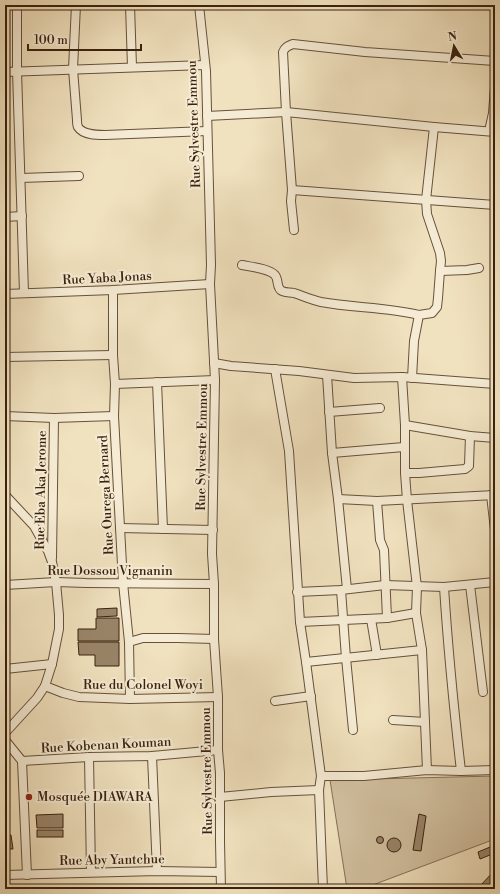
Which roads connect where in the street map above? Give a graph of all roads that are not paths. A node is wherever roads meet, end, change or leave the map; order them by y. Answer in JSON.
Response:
{"nodes":[{"id":1,"x":17,"y":5,"type":"edge"},
{"id":2,"x":76,"y":5,"type":"edge"},
{"id":3,"x":130,"y":5,"type":"edge"},
{"id":4,"x":199,"y":5,"type":"edge"},
{"id":5,"x":495,"y":61,"type":"edge"},
{"id":6,"x":205,"y":65,"type":"junction"},
{"id":7,"x":132,"y":67,"type":"junction"},
{"id":8,"x":73,"y":69,"type":"junction"},
{"id":9,"x":5,"y":72,"type":"edge"},
{"id":10,"x":17,"y":72,"type":"junction"},
{"id":11,"x":495,"y":87,"type":"edge"},
{"id":12,"x":286,"y":112,"type":"junction"},
{"id":13,"x":207,"y":116,"type":"junction"},
{"id":14,"x":434,"y":128,"type":"junction"},
{"id":15,"x":207,"y":131,"type":"junction"},
{"id":16,"x":492,"y":131,"type":"edge"},
{"id":17,"x":79,"y":176,"type":"dead end"},
{"id":18,"x":21,"y":178,"type":"junction"},
{"id":19,"x":292,"y":190,"type":"junction"},
{"id":20,"x":426,"y":200,"type":"junction"},
{"id":21,"x":495,"y":205,"type":"edge"},
{"id":22,"x":22,"y":216,"type":"junction"},
{"id":23,"x":5,"y":217,"type":"edge"},
{"id":24,"x":294,"y":230,"type":"dead end"},
{"id":25,"x":242,"y":265,"type":"dead end"},
{"id":26,"x":479,"y":268,"type":"dead end"},
{"id":27,"x":440,"y":271,"type":"junction"},
{"id":28,"x":210,"y":284,"type":"junction"},
{"id":29,"x":113,"y":290,"type":"junction"},
{"id":30,"x":24,"y":293,"type":"junction"},
{"id":31,"x":5,"y":294,"type":"edge"},
{"id":32,"x":419,"y":315,"type":"junction"},
{"id":33,"x":113,"y":355,"type":"junction"},
{"id":34,"x":5,"y":357,"type":"edge"},
{"id":35,"x":214,"y":363,"type":"junction"},
{"id":36,"x":275,"y":369,"type":"junction"},
{"id":37,"x":327,"y":375,"type":"junction"},
{"id":38,"x":402,"y":377,"type":"junction"},
{"id":39,"x":412,"y":378,"type":"junction"},
{"id":40,"x":215,"y":380,"type":"junction"},
{"id":41,"x":157,"y":382,"type":"junction"},
{"id":42,"x":115,"y":384,"type":"junction"},
{"id":43,"x":495,"y":384,"type":"edge"},
{"id":44,"x":380,"y":408,"type":"dead end"},
{"id":45,"x":329,"y":412,"type":"junction"},
{"id":46,"x":5,"y":416,"type":"edge"},
{"id":47,"x":114,"y":416,"type":"junction"},
{"id":48,"x":54,"y":418,"type":"junction"},
{"id":49,"x":405,"y":425,"type":"junction"},
{"id":50,"x":470,"y":436,"type":"junction"},
{"id":51,"x":495,"y":438,"type":"edge"},
{"id":52,"x":404,"y":447,"type":"junction"},
{"id":53,"x":332,"y":453,"type":"junction"},
{"id":54,"x":405,"y":473,"type":"junction"},
{"id":55,"x":5,"y":495,"type":"edge"},
{"id":56,"x":493,"y":495,"type":"edge"},
{"id":57,"x":338,"y":500,"type":"junction"},
{"id":58,"x":407,"y":500,"type":"junction"},
{"id":59,"x":377,"y":501,"type":"junction"},
{"id":60,"x":120,"y":528,"type":"junction"},
{"id":61,"x":163,"y":529,"type":"junction"},
{"id":62,"x":213,"y":530,"type":"junction"},
{"id":63,"x":495,"y":530,"type":"edge"},
{"id":64,"x":52,"y":562,"type":"junction"},
{"id":65,"x":56,"y":582,"type":"junction"},
{"id":66,"x":495,"y":582,"type":"edge"},
{"id":67,"x":123,"y":583,"type":"junction"},
{"id":68,"x":5,"y":584,"type":"edge"},
{"id":69,"x":214,"y":584,"type":"junction"},
{"id":70,"x":385,"y":585,"type":"junction"},
{"id":71,"x":470,"y":585,"type":"junction"},
{"id":72,"x":417,"y":587,"type":"junction"},
{"id":73,"x":444,"y":587,"type":"junction"},
{"id":74,"x":344,"y":590,"type":"junction"},
{"id":75,"x":297,"y":592,"type":"junction"},
{"id":76,"x":416,"y":613,"type":"junction"},
{"id":77,"x":387,"y":618,"type":"junction"},
{"id":78,"x":344,"y":619,"type":"junction"},
{"id":79,"x":371,"y":619,"type":"junction"},
{"id":80,"x":300,"y":622,"type":"junction"},
{"id":81,"x":214,"y":639,"type":"junction"},
{"id":82,"x":129,"y":642,"type":"junction"},
{"id":83,"x":422,"y":650,"type":"junction"},
{"id":84,"x":377,"y":654,"type":"junction"},
{"id":85,"x":346,"y":658,"type":"junction"},
{"id":86,"x":306,"y":662,"type":"junction"},
{"id":87,"x":52,"y":664,"type":"junction"},
{"id":88,"x":5,"y":669,"type":"edge"},
{"id":89,"x":45,"y":686,"type":"junction"},
{"id":90,"x":483,"y":692,"type":"dead end"},
{"id":91,"x":310,"y":696,"type":"junction"},
{"id":92,"x":218,"y":697,"type":"junction"},
{"id":93,"x":130,"y":699,"type":"junction"},
{"id":94,"x":275,"y":701,"type":"dead end"},
{"id":95,"x":393,"y":720,"type":"dead end"},
{"id":96,"x":425,"y":722,"type":"junction"},
{"id":97,"x":353,"y":730,"type":"dead end"},
{"id":98,"x":5,"y":733,"type":"edge"},
{"id":99,"x":5,"y":740,"type":"edge"},
{"id":100,"x":218,"y":750,"type":"junction"},
{"id":101,"x":152,"y":756,"type":"junction"},
{"id":102,"x":88,"y":757,"type":"junction"},
{"id":103,"x":22,"y":761,"type":"junction"},
{"id":104,"x":427,"y":770,"type":"junction"},
{"id":105,"x":495,"y":770,"type":"edge"},
{"id":106,"x":461,"y":771,"type":"junction"},
{"id":107,"x":321,"y":776,"type":"junction"},
{"id":108,"x":319,"y":790,"type":"junction"},
{"id":109,"x":220,"y":797,"type":"junction"},
{"id":110,"x":157,"y":871,"type":"junction"},
{"id":111,"x":91,"y":872,"type":"junction"},
{"id":112,"x":220,"y":872,"type":"junction"},
{"id":113,"x":5,"y":875,"type":"edge"},
{"id":114,"x":27,"y":875,"type":"junction"},
{"id":115,"x":222,"y":889,"type":"edge"},
{"id":116,"x":323,"y":889,"type":"edge"}],
"edges":[{"from":1,"to":10,"type":"street"},
{"from":2,"to":8,"type":"street"},
{"from":3,"to":7,"type":"street"},
{"from":4,"to":6,"type":"street","name":"Rue Sylvestre Emmou"},
{"from":5,"to":12,"type":"street"},
{"from":6,"to":7,"type":"street"},
{"from":6,"to":13,"type":"street","name":"Rue Sylvestre Emmou"},
{"from":7,"to":8,"type":"street"},
{"from":8,"to":10,"type":"street"},
{"from":8,"to":15,"type":"street"},
{"from":9,"to":10,"type":"street"},
{"from":10,"to":18,"type":"street"},
{"from":11,"to":16,"type":"street"},
{"from":12,"to":13,"type":"street"},
{"from":12,"to":14,"type":"street"},
{"from":12,"to":19,"type":"street"},
{"from":13,"to":15,"type":"street","name":"Rue Sylvestre Emmou"},
{"from":14,"to":16,"type":"street"},
{"from":14,"to":20,"type":"street"},
{"from":15,"to":28,"type":"street","name":"Rue Sylvestre Emmou"},
{"from":17,"to":18,"type":"street"},
{"from":18,"to":22,"type":"street"},
{"from":19,"to":20,"type":"street"},
{"from":19,"to":24,"type":"street"},
{"from":20,"to":21,"type":"street"},
{"from":20,"to":27,"type":"street"},
{"from":22,"to":23,"type":"street"},
{"from":22,"to":30,"type":"street"},
{"from":25,"to":32,"type":"street"},
{"from":26,"to":27,"type":"street"},
{"from":27,"to":32,"type":"street"},
{"from":28,"to":29,"type":"street","name":"Rue Yaba Jonas"},
{"from":28,"to":35,"type":"street","name":"Rue Sylvestre Emmou"},
{"from":29,"to":30,"type":"street","name":"Rue Yaba Jonas"},
{"from":29,"to":33,"type":"street","name":"Rue Ourega Bernard"},
{"from":30,"to":31,"type":"street","name":"Rue Yaba Jonas"},
{"from":32,"to":39,"type":"street"},
{"from":33,"to":34,"type":"street"},
{"from":33,"to":42,"type":"street","name":"Rue Ourega Bernard"},
{"from":35,"to":36,"type":"street"},
{"from":35,"to":40,"type":"street","name":"Rue Sylvestre Emmou"},
{"from":36,"to":37,"type":"street"},
{"from":36,"to":75,"type":"street"},
{"from":37,"to":38,"type":"street"},
{"from":37,"to":45,"type":"street"},
{"from":38,"to":39,"type":"street"},
{"from":38,"to":49,"type":"street"},
{"from":39,"to":43,"type":"street"},
{"from":40,"to":41,"type":"street"},
{"from":40,"to":62,"type":"street","name":"Rue Sylvestre Emmou"},
{"from":41,"to":42,"type":"street"},
{"from":41,"to":61,"type":"street"},
{"from":42,"to":47,"type":"street","name":"Rue Ourega Bernard"},
{"from":44,"to":45,"type":"street"},
{"from":45,"to":53,"type":"street"},
{"from":46,"to":48,"type":"street"},
{"from":47,"to":48,"type":"street"},
{"from":47,"to":60,"type":"street","name":"Rue Ourega Bernard"},
{"from":48,"to":64,"type":"street","name":"Rue Eba Aka Jerome"},
{"from":49,"to":50,"type":"street"},
{"from":49,"to":52,"type":"street"},
{"from":50,"to":51,"type":"street"},
{"from":50,"to":54,"type":"street"},
{"from":52,"to":53,"type":"street"},
{"from":52,"to":54,"type":"street"},
{"from":53,"to":57,"type":"street"},
{"from":54,"to":58,"type":"street"},
{"from":55,"to":64,"type":"street"},
{"from":56,"to":58,"type":"street"},
{"from":56,"to":63,"type":"street"},
{"from":57,"to":59,"type":"street"},
{"from":57,"to":74,"type":"street"},
{"from":58,"to":59,"type":"street"},
{"from":58,"to":72,"type":"street"},
{"from":59,"to":70,"type":"street"},
{"from":60,"to":61,"type":"street"},
{"from":60,"to":67,"type":"street","name":"Rue Ourega Bernard"},
{"from":61,"to":62,"type":"street"},
{"from":62,"to":69,"type":"street","name":"Rue Sylvestre Emmou"},
{"from":64,"to":65,"type":"street"},
{"from":65,"to":67,"type":"street","name":"Rue Dossou Vignanin"},
{"from":65,"to":68,"type":"street","name":"Rue Dossou Vignanin"},
{"from":65,"to":87,"type":"street"},
{"from":66,"to":71,"type":"street"},
{"from":67,"to":69,"type":"street","name":"Rue Dossou Vignanin"},
{"from":67,"to":82,"type":"street","name":"Rue Ourega Bernard"},
{"from":69,"to":81,"type":"street","name":"Rue Sylvestre Emmou"},
{"from":70,"to":72,"type":"street"},
{"from":70,"to":74,"type":"street"},
{"from":70,"to":77,"type":"street"},
{"from":71,"to":73,"type":"street"},
{"from":71,"to":90,"type":"street"},
{"from":72,"to":73,"type":"street"},
{"from":72,"to":76,"type":"street"},
{"from":73,"to":106,"type":"street"},
{"from":74,"to":75,"type":"street"},
{"from":74,"to":78,"type":"street"},
{"from":75,"to":80,"type":"street"},
{"from":76,"to":77,"type":"street"},
{"from":76,"to":83,"type":"street"},
{"from":77,"to":79,"type":"street"},
{"from":78,"to":79,"type":"street"},
{"from":78,"to":80,"type":"street"},
{"from":78,"to":85,"type":"street"},
{"from":79,"to":84,"type":"street"},
{"from":80,"to":86,"type":"street"},
{"from":81,"to":82,"type":"street"},
{"from":81,"to":92,"type":"street","name":"Rue Sylvestre Emmou"},
{"from":82,"to":93,"type":"street","name":"Rue Ourega Bernard"},
{"from":83,"to":84,"type":"street"},
{"from":83,"to":96,"type":"street"},
{"from":84,"to":85,"type":"street"},
{"from":85,"to":86,"type":"street"},
{"from":85,"to":97,"type":"street"},
{"from":86,"to":91,"type":"street"},
{"from":87,"to":88,"type":"street"},
{"from":87,"to":89,"type":"street"},
{"from":89,"to":93,"type":"street","name":"Rue du Colonel Woyi"},
{"from":89,"to":98,"type":"street"},
{"from":91,"to":94,"type":"street"},
{"from":91,"to":107,"type":"street"},
{"from":92,"to":93,"type":"street","name":"Rue du Colonel Woyi"},
{"from":92,"to":100,"type":"street","name":"Rue Sylvestre Emmou"},
{"from":95,"to":96,"type":"street"},
{"from":96,"to":104,"type":"street"},
{"from":99,"to":103,"type":"street"},
{"from":100,"to":101,"type":"street","name":"Rue Kobenan Kouman"},
{"from":100,"to":109,"type":"street","name":"Rue Sylvestre Emmou"},
{"from":101,"to":102,"type":"street","name":"Rue Kobenan Kouman"},
{"from":101,"to":110,"type":"street"},
{"from":102,"to":103,"type":"street","name":"Rue Kobenan Kouman"},
{"from":102,"to":111,"type":"street"},
{"from":103,"to":114,"type":"street"},
{"from":104,"to":106,"type":"street"},
{"from":104,"to":107,"type":"street"},
{"from":105,"to":106,"type":"street"},
{"from":107,"to":108,"type":"street"},
{"from":108,"to":109,"type":"street"},
{"from":108,"to":116,"type":"street"},
{"from":109,"to":112,"type":"street","name":"Rue Sylvestre Emmou"},
{"from":110,"to":111,"type":"street","name":"Rue Aby Yantchue"},
{"from":110,"to":112,"type":"street","name":"Rue Aby Yantchue"},
{"from":111,"to":114,"type":"street","name":"Rue Aby Yantchue"},
{"from":112,"to":115,"type":"street","name":"Rue Sylvestre Emmou"},
{"from":113,"to":114,"type":"street","name":"Rue Aby Yantchue"}]}
